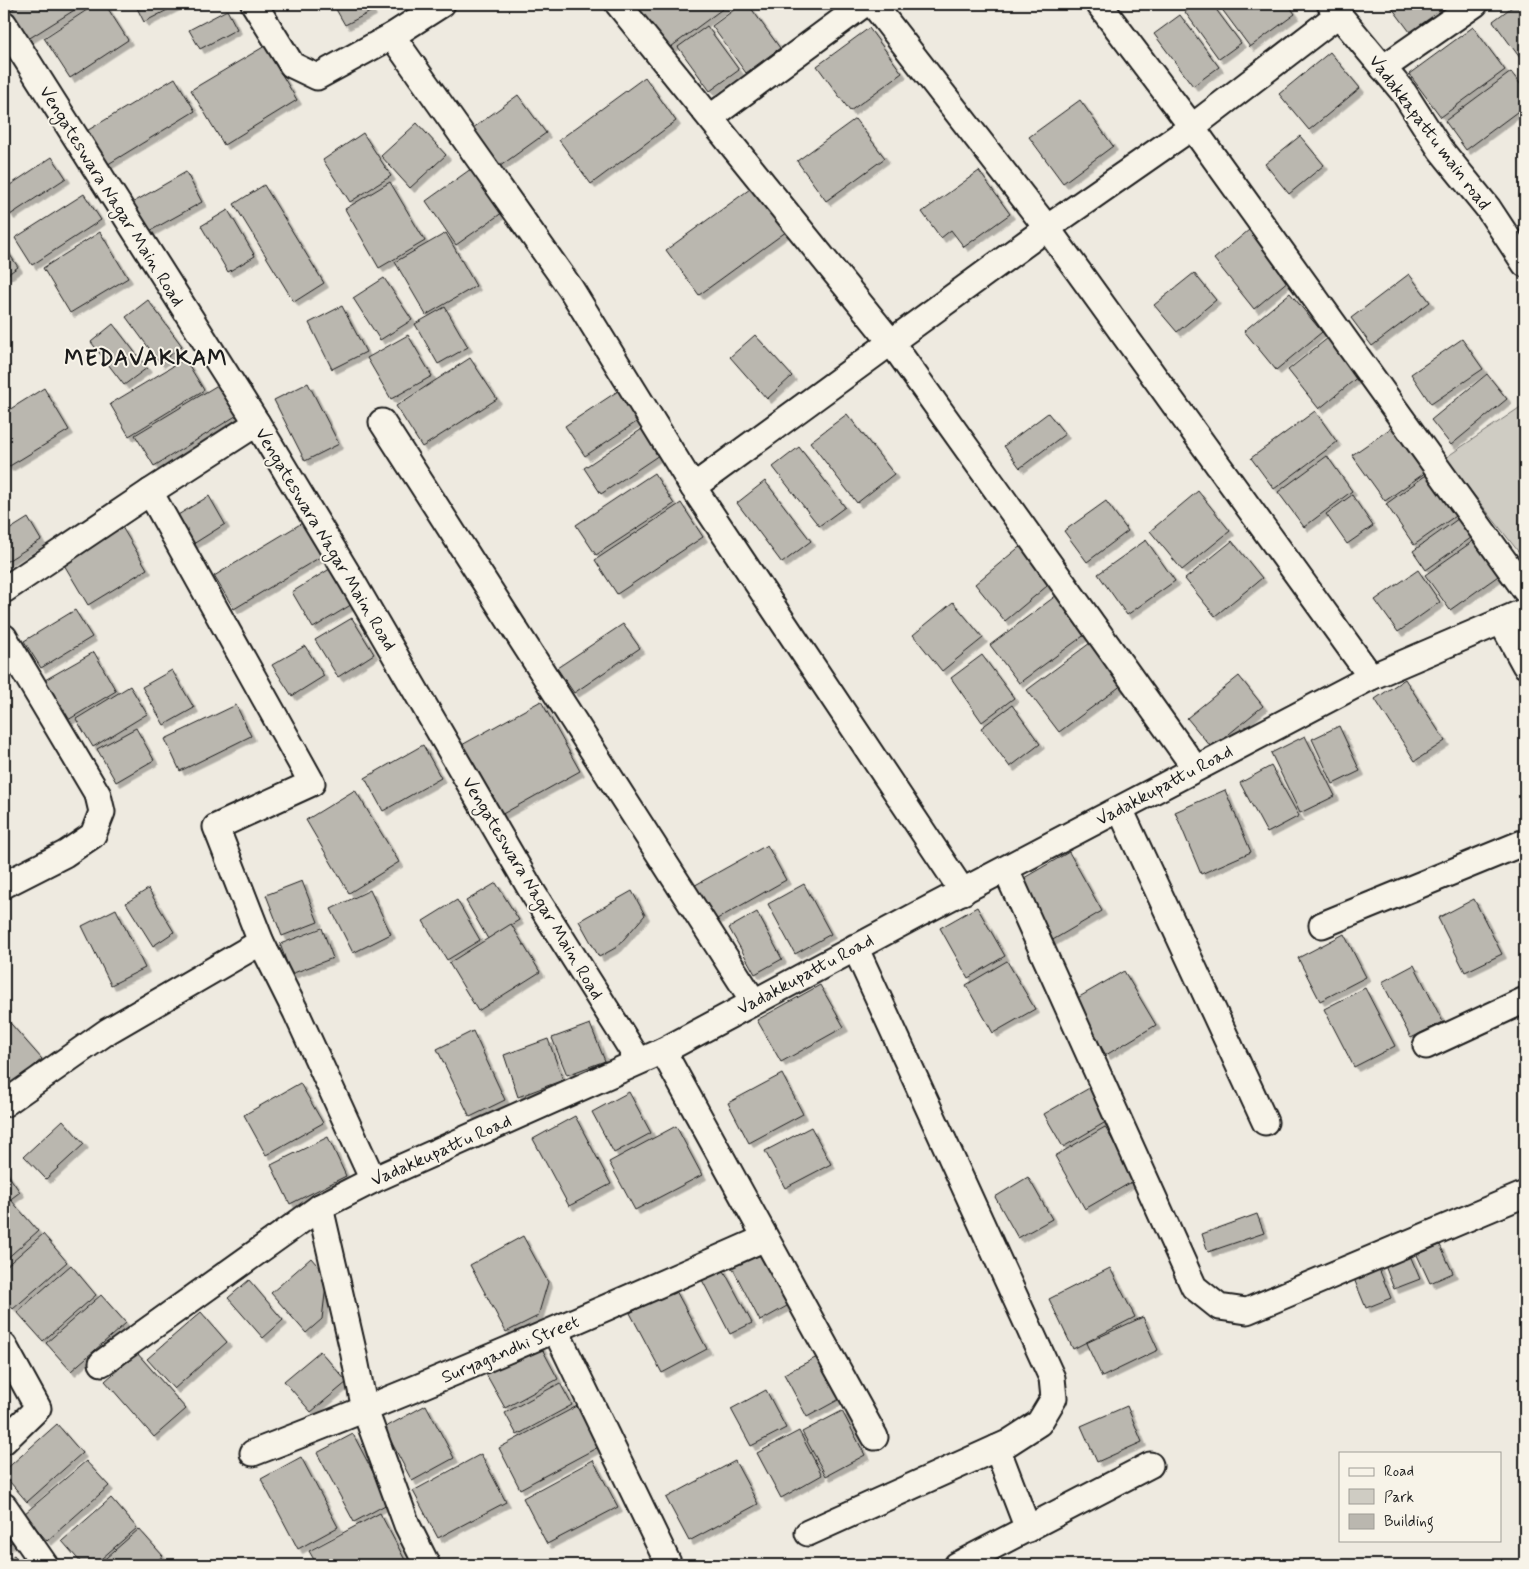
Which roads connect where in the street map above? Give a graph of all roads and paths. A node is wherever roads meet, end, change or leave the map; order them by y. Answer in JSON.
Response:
{"nodes":[{"id":1,"x":254,"y":4,"type":"edge"},
{"id":2,"x":442,"y":4,"type":"edge"},
{"id":3,"x":618,"y":4,"type":"edge"},
{"id":4,"x":864,"y":4,"type":"edge"},
{"id":5,"x":873,"y":4,"type":"edge"},
{"id":6,"x":1099,"y":4,"type":"edge"},
{"id":7,"x":1475,"y":4,"type":"edge"},
{"id":8,"x":1334,"y":9,"type":"edge"},
{"id":9,"x":5,"y":30,"type":"edge"},
{"id":10,"x":392,"y":36,"type":"junction"},
{"id":11,"x":1383,"y":68,"type":"junction"},
{"id":12,"x":711,"y":117,"type":"junction"},
{"id":13,"x":1192,"y":127,"type":"junction"},
{"id":14,"x":1047,"y":228,"type":"junction"},
{"id":15,"x":1525,"y":264,"type":"edge"},
{"id":16,"x":891,"y":342,"type":"junction"},
{"id":17,"x":382,"y":422,"type":"dead end"},
{"id":18,"x":257,"y":423,"type":"junction"},
{"id":19,"x":693,"y":487,"type":"junction"},
{"id":20,"x":150,"y":492,"type":"junction"},
{"id":21,"x":4,"y":590,"type":"edge"},
{"id":22,"x":1525,"y":590,"type":"edge"},
{"id":23,"x":1525,"y":611,"type":"edge"},
{"id":24,"x":1501,"y":621,"type":"junction"},
{"id":25,"x":4,"y":637,"type":"edge"},
{"id":26,"x":1525,"y":665,"type":"edge"},
{"id":27,"x":1371,"y":677,"type":"junction"},
{"id":28,"x":1195,"y":768,"type":"junction"},
{"id":29,"x":1120,"y":809,"type":"junction"},
{"id":30,"x":1525,"y":842,"type":"edge"},
{"id":31,"x":1006,"y":870,"type":"junction"},
{"id":32,"x":4,"y":886,"type":"edge"},
{"id":33,"x":963,"y":892,"type":"junction"},
{"id":34,"x":1322,"y":925,"type":"dead end"},
{"id":35,"x":261,"y":942,"type":"junction"},
{"id":36,"x":856,"y":947,"type":"junction"},
{"id":37,"x":1525,"y":1000,"type":"edge"},
{"id":38,"x":754,"y":1002,"type":"junction"},
{"id":39,"x":1426,"y":1046,"type":"dead end"},
{"id":40,"x":663,"y":1051,"type":"junction"},
{"id":41,"x":639,"y":1061,"type":"junction"},
{"id":42,"x":4,"y":1104,"type":"edge"},
{"id":43,"x":1265,"y":1122,"type":"dead end"},
{"id":44,"x":373,"y":1180,"type":"junction"},
{"id":45,"x":1525,"y":1194,"type":"edge"},
{"id":46,"x":320,"y":1207,"type":"junction"},
{"id":47,"x":765,"y":1238,"type":"junction"},
{"id":48,"x":556,"y":1331,"type":"junction"},
{"id":49,"x":4,"y":1346,"type":"edge"},
{"id":50,"x":102,"y":1363,"type":"dead end"},
{"id":51,"x":365,"y":1410,"type":"junction"},
{"id":52,"x":875,"y":1438,"type":"dead end"},
{"id":53,"x":4,"y":1441,"type":"edge"},
{"id":54,"x":997,"y":1448,"type":"junction"},
{"id":55,"x":253,"y":1453,"type":"dead end"},
{"id":56,"x":1150,"y":1465,"type":"dead end"},
{"id":57,"x":4,"y":1506,"type":"edge"},
{"id":58,"x":1028,"y":1529,"type":"junction"},
{"id":59,"x":808,"y":1533,"type":"dead end"},
{"id":60,"x":45,"y":1565,"type":"edge"},
{"id":61,"x":427,"y":1565,"type":"edge"},
{"id":62,"x":670,"y":1565,"type":"edge"},
{"id":63,"x":957,"y":1565,"type":"edge"}],
"edges":[{"from":1,"to":10,"type":"street"},
{"from":2,"to":10,"type":"street"},
{"from":3,"to":12,"type":"street"},
{"from":4,"to":12,"type":"street"},
{"from":5,"to":14,"type":"street"},
{"from":6,"to":13,"type":"street"},
{"from":7,"to":11,"type":"street"},
{"from":8,"to":11,"type":"street","name":"Vadakkapattu main road"},
{"from":8,"to":13,"type":"street"},
{"from":9,"to":18,"type":"street","name":"Vengateswara Nagar Main Road"},
{"from":10,"to":19,"type":"street"},
{"from":11,"to":15,"type":"street","name":"Vadakkapattu main road"},
{"from":12,"to":16,"type":"street"},
{"from":13,"to":14,"type":"street"},
{"from":13,"to":22,"type":"street"},
{"from":14,"to":16,"type":"street"},
{"from":14,"to":27,"type":"street"},
{"from":16,"to":19,"type":"street"},
{"from":16,"to":28,"type":"street"},
{"from":17,"to":38,"type":"street"},
{"from":18,"to":20,"type":"street"},
{"from":18,"to":41,"type":"street","name":"Vengateswara Nagar Main Road"},
{"from":19,"to":33,"type":"street"},
{"from":20,"to":21,"type":"street"},
{"from":20,"to":35,"type":"street"},
{"from":23,"to":24,"type":"street","name":"Vadakkupattu Road"},
{"from":24,"to":26,"type":"street"},
{"from":24,"to":27,"type":"street","name":"Vadakkupattu Road"},
{"from":25,"to":32,"type":"street"},
{"from":27,"to":28,"type":"street","name":"Vadakkupattu Road"},
{"from":28,"to":29,"type":"street","name":"Vadakkupattu Road"},
{"from":29,"to":31,"type":"street","name":"Vadakkupattu Road"},
{"from":29,"to":43,"type":"street"},
{"from":30,"to":34,"type":"street"},
{"from":31,"to":33,"type":"street","name":"Vadakkupattu Road"},
{"from":31,"to":45,"type":"street"},
{"from":33,"to":36,"type":"street","name":"Vadakkupattu Road"},
{"from":35,"to":42,"type":"street"},
{"from":35,"to":44,"type":"street"},
{"from":36,"to":38,"type":"street","name":"Vadakkupattu Road"},
{"from":36,"to":54,"type":"street"},
{"from":37,"to":39,"type":"street"},
{"from":38,"to":40,"type":"street","name":"Vadakkupattu Road"},
{"from":40,"to":41,"type":"street","name":"Vadakkupattu Road"},
{"from":40,"to":47,"type":"street"},
{"from":41,"to":44,"type":"street","name":"Vadakkupattu Road"},
{"from":44,"to":46,"type":"street","name":"Vadakkupattu Road"},
{"from":46,"to":50,"type":"street","name":"Vadakkupattu Road"},
{"from":46,"to":51,"type":"street"},
{"from":47,"to":48,"type":"street","name":"Suryagandhi Street"},
{"from":47,"to":52,"type":"street"},
{"from":48,"to":51,"type":"street","name":"Suryagandhi Street"},
{"from":48,"to":62,"type":"street"},
{"from":49,"to":53,"type":"street"},
{"from":51,"to":55,"type":"street","name":"Suryagandhi Street"},
{"from":51,"to":61,"type":"street"},
{"from":54,"to":58,"type":"street"},
{"from":54,"to":59,"type":"street"},
{"from":56,"to":58,"type":"street"},
{"from":57,"to":60,"type":"street"},
{"from":58,"to":63,"type":"street"}]}
